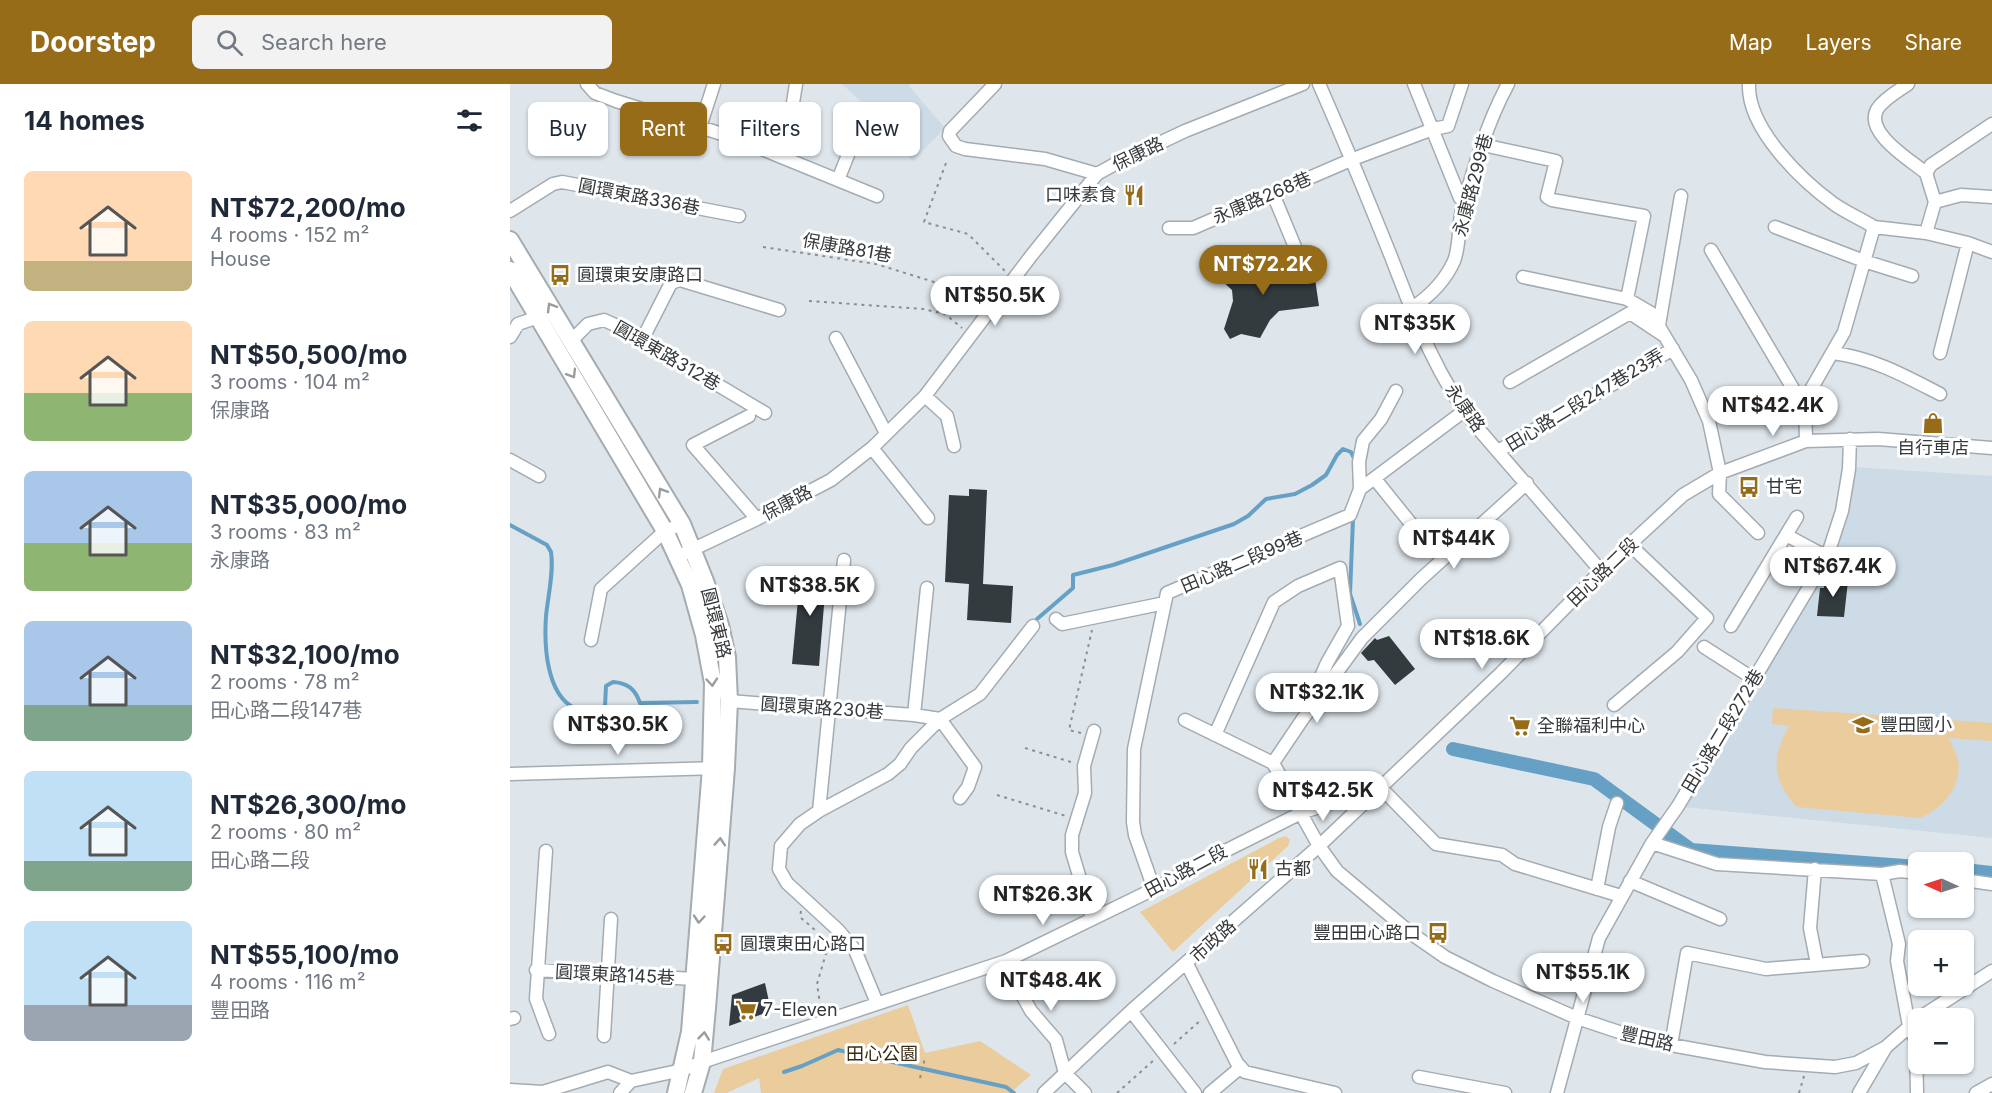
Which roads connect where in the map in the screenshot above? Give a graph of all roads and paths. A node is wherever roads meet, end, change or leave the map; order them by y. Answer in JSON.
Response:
{"nodes":[{"id":1,"x":587,"y":84,"type":"edge"},
{"id":2,"x":714,"y":84,"type":"edge"},
{"id":3,"x":796,"y":84,"type":"edge"},
{"id":4,"x":995,"y":84,"type":"edge"},
{"id":5,"x":1303,"y":84,"type":"edge"},
{"id":6,"x":1320,"y":84,"type":"edge"},
{"id":7,"x":1414,"y":84,"type":"edge"},
{"id":8,"x":1462,"y":84,"type":"edge"},
{"id":9,"x":1508,"y":84,"type":"edge"},
{"id":10,"x":1908,"y":84,"type":"edge"},
{"id":11,"x":1747,"y":85,"type":"edge"},
{"id":12,"x":620,"y":102,"type":"edge"},
{"id":13,"x":793,"y":102,"type":"edge"},
{"id":14,"x":707,"y":106,"type":"edge"},
{"id":15,"x":1992,"y":124,"type":"edge"},
{"id":16,"x":1433,"y":129,"type":"junction"},
{"id":17,"x":1483,"y":145,"type":"junction"},
{"id":18,"x":780,"y":156,"type":"edge"},
{"id":19,"x":848,"y":156,"type":"edge"},
{"id":20,"x":1353,"y":159,"type":"junction"},
{"id":21,"x":946,"y":163,"type":"dead end"},
{"id":22,"x":1926,"y":173,"type":"junction"},
{"id":23,"x":1098,"y":174,"type":"junction"},
{"id":24,"x":838,"y":180,"type":"junction"},
{"id":25,"x":1273,"y":194,"type":"junction"},
{"id":26,"x":877,"y":196,"type":"dead end"},
{"id":27,"x":1681,"y":196,"type":"dead end"},
{"id":28,"x":1992,"y":197,"type":"edge"},
{"id":29,"x":1460,"y":198,"type":"dead end"},
{"id":30,"x":1935,"y":202,"type":"junction"},
{"id":31,"x":510,"y":211,"type":"edge"},
{"id":32,"x":739,"y":216,"type":"dead end"},
{"id":33,"x":1775,"y":227,"type":"dead end"},
{"id":34,"x":1874,"y":227,"type":"junction"},
{"id":35,"x":1169,"y":228,"type":"dead end"},
{"id":36,"x":1926,"y":233,"type":"junction"},
{"id":37,"x":510,"y":240,"type":"edge"},
{"id":38,"x":1968,"y":243,"type":"junction"},
{"id":39,"x":763,"y":247,"type":"dead end"},
{"id":40,"x":1711,"y":250,"type":"dead end"},
{"id":41,"x":1992,"y":252,"type":"edge"},
{"id":42,"x":1300,"y":259,"type":"dead end"},
{"id":43,"x":1864,"y":261,"type":"junction"},
{"id":44,"x":510,"y":270,"type":"edge"},
{"id":45,"x":1912,"y":276,"type":"dead end"},
{"id":46,"x":1523,"y":277,"type":"dead end"},
{"id":47,"x":1014,"y":279,"type":"junction"},
{"id":48,"x":1627,"y":299,"type":"junction"},
{"id":49,"x":809,"y":301,"type":"dead end"},
{"id":50,"x":1412,"y":308,"type":"junction"},
{"id":51,"x":779,"y":310,"type":"dead end"},
{"id":52,"x":538,"y":317,"type":"junction"},
{"id":53,"x":984,"y":318,"type":"junction"},
{"id":54,"x":1659,"y":326,"type":"junction"},
{"id":55,"x":970,"y":335,"type":"junction"},
{"id":56,"x":510,"y":337,"type":"edge"},
{"id":57,"x":836,"y":338,"type":"dead end"},
{"id":58,"x":642,"y":340,"type":"junction"},
{"id":59,"x":571,"y":341,"type":"junction"},
{"id":60,"x":1670,"y":343,"type":"junction"},
{"id":61,"x":1833,"y":353,"type":"junction"},
{"id":62,"x":1940,"y":353,"type":"dead end"},
{"id":63,"x":1510,"y":382,"type":"dead end"},
{"id":64,"x":1396,"y":391,"type":"dead end"},
{"id":65,"x":1940,"y":394,"type":"dead end"},
{"id":66,"x":925,"y":396,"type":"junction"},
{"id":67,"x":1805,"y":409,"type":"junction"},
{"id":68,"x":1464,"y":411,"type":"junction"},
{"id":69,"x":765,"y":413,"type":"dead end"},
{"id":70,"x":748,"y":416,"type":"dead end"},
{"id":71,"x":886,"y":433,"type":"junction"},
{"id":72,"x":1851,"y":439,"type":"junction"},
{"id":73,"x":1806,"y":441,"type":"junction"},
{"id":74,"x":954,"y":446,"type":"dead end"},
{"id":75,"x":872,"y":448,"type":"junction"},
{"id":76,"x":1992,"y":448,"type":"edge"},
{"id":77,"x":1498,"y":451,"type":"junction"},
{"id":78,"x":510,"y":460,"type":"edge"},
{"id":79,"x":1720,"y":473,"type":"junction"},
{"id":80,"x":539,"y":476,"type":"dead end"},
{"id":81,"x":1375,"y":479,"type":"junction"},
{"id":82,"x":1527,"y":483,"type":"junction"},
{"id":83,"x":1360,"y":489,"type":"junction"},
{"id":84,"x":1797,"y":517,"type":"dead end"},
{"id":85,"x":928,"y":518,"type":"dead end"},
{"id":86,"x":757,"y":519,"type":"junction"},
{"id":87,"x":682,"y":524,"type":"junction"},
{"id":88,"x":1412,"y":525,"type":"dead end"},
{"id":89,"x":665,"y":531,"type":"junction"},
{"id":90,"x":1758,"y":533,"type":"dead end"},
{"id":91,"x":1786,"y":535,"type":"junction"},
{"id":92,"x":1630,"y":545,"type":"junction"},
{"id":93,"x":686,"y":552,"type":"junction"},
{"id":94,"x":1827,"y":557,"type":"junction"},
{"id":95,"x":844,"y":560,"type":"dead end"},
{"id":96,"x":1601,"y":571,"type":"junction"},
{"id":97,"x":927,"y":588,"type":"dead end"},
{"id":98,"x":1165,"y":603,"type":"junction"},
{"id":99,"x":1056,"y":619,"type":"dead end"},
{"id":100,"x":1033,"y":626,"type":"dead end"},
{"id":101,"x":1731,"y":626,"type":"dead end"},
{"id":102,"x":1093,"y":629,"type":"dead end"},
{"id":103,"x":591,"y":640,"type":"dead end"},
{"id":104,"x":1704,"y":647,"type":"dead end"},
{"id":105,"x":1754,"y":680,"type":"junction"},
{"id":106,"x":729,"y":701,"type":"junction"},
{"id":107,"x":1614,"y":705,"type":"dead end"},
{"id":108,"x":829,"y":708,"type":"junction"},
{"id":109,"x":915,"y":715,"type":"junction"},
{"id":110,"x":940,"y":719,"type":"junction"},
{"id":111,"x":1185,"y":720,"type":"dead end"},
{"id":112,"x":1302,"y":720,"type":"junction"},
{"id":113,"x":1093,"y":733,"type":"joint"},
{"id":114,"x":1215,"y":735,"type":"junction"},
{"id":115,"x":1025,"y":748,"type":"dead end"},
{"id":116,"x":1273,"y":763,"type":"junction"},
{"id":117,"x":1084,"y":766,"type":"junction"},
{"id":118,"x":718,"y":768,"type":"junction"},
{"id":119,"x":510,"y":774,"type":"edge"},
{"id":120,"x":1380,"y":787,"type":"junction"},
{"id":121,"x":997,"y":795,"type":"dead end"},
{"id":122,"x":960,"y":798,"type":"dead end"},
{"id":123,"x":1617,"y":803,"type":"dead end"},
{"id":124,"x":819,"y":811,"type":"junction"},
{"id":125,"x":1301,"y":813,"type":"junction"},
{"id":126,"x":1077,"y":819,"type":"junction"},
{"id":127,"x":1652,"y":843,"type":"junction"},
{"id":128,"x":1320,"y":846,"type":"junction"},
{"id":129,"x":546,"y":851,"type":"dead end"},
{"id":130,"x":1815,"y":869,"type":"junction"},
{"id":131,"x":1908,"y":872,"type":"edge"},
{"id":132,"x":1882,"y":874,"type":"junction"},
{"id":133,"x":1630,"y":881,"type":"junction"},
{"id":134,"x":1974,"y":881,"type":"edge"},
{"id":135,"x":1992,"y":884,"type":"edge"},
{"id":136,"x":1154,"y":889,"type":"junction"},
{"id":137,"x":1597,"y":889,"type":"junction"},
{"id":138,"x":1621,"y":896,"type":"junction"},
{"id":139,"x":800,"y":897,"type":"junction"},
{"id":140,"x":610,"y":919,"type":"dead end"},
{"id":141,"x":1092,"y":919,"type":"junction"},
{"id":142,"x":1720,"y":919,"type":"dead end"},
{"id":143,"x":1006,"y":961,"type":"junction"},
{"id":144,"x":1863,"y":961,"type":"dead end"},
{"id":145,"x":1188,"y":964,"type":"junction"},
{"id":146,"x":1817,"y":964,"type":"junction"},
{"id":147,"x":536,"y":970,"type":"junction"},
{"id":148,"x":1992,"y":971,"type":"edge"},
{"id":149,"x":607,"y":975,"type":"junction"},
{"id":150,"x":694,"y":979,"type":"junction"},
{"id":151,"x":877,"y":1003,"type":"junction"},
{"id":152,"x":1911,"y":1008,"type":"edge"},
{"id":153,"x":1935,"y":1008,"type":"edge"},
{"id":154,"x":1131,"y":1011,"type":"junction"},
{"id":155,"x":1577,"y":1018,"type":"junction"},
{"id":156,"x":823,"y":1021,"type":"junction"},
{"id":157,"x":1908,"y":1027,"type":"edge"},
{"id":158,"x":549,"y":1034,"type":"dead end"},
{"id":159,"x":604,"y":1036,"type":"dead end"},
{"id":160,"x":1671,"y":1045,"type":"junction"},
{"id":161,"x":1886,"y":1047,"type":"junction"},
{"id":162,"x":925,"y":1058,"type":"dead end"},
{"id":163,"x":702,"y":1062,"type":"junction"},
{"id":164,"x":1807,"y":1066,"type":"junction"},
{"id":165,"x":1241,"y":1067,"type":"junction"},
{"id":166,"x":682,"y":1070,"type":"junction"},
{"id":167,"x":1065,"y":1073,"type":"junction"},
{"id":168,"x":1917,"y":1074,"type":"edge"},
{"id":169,"x":1419,"y":1077,"type":"dead end"},
{"id":170,"x":921,"y":1078,"type":"dead end"},
{"id":171,"x":630,"y":1081,"type":"junction"},
{"id":172,"x":1992,"y":1084,"type":"edge"},
{"id":173,"x":510,"y":1090,"type":"edge"},
{"id":174,"x":621,"y":1093,"type":"edge"},
{"id":175,"x":676,"y":1093,"type":"edge"},
{"id":176,"x":693,"y":1093,"type":"edge"},
{"id":177,"x":1044,"y":1093,"type":"edge"},
{"id":178,"x":1085,"y":1093,"type":"edge"},
{"id":179,"x":1195,"y":1093,"type":"edge"},
{"id":180,"x":1210,"y":1093,"type":"edge"},
{"id":181,"x":1335,"y":1093,"type":"edge"},
{"id":182,"x":1505,"y":1093,"type":"edge"},
{"id":183,"x":1557,"y":1093,"type":"edge"},
{"id":184,"x":1799,"y":1093,"type":"edge"},
{"id":185,"x":1859,"y":1093,"type":"edge"},
{"id":186,"x":1917,"y":1093,"type":"edge"},
{"id":187,"x":1976,"y":1093,"type":"edge"}],
"edges":[{"from":1,"to":12,"type":"street"},
{"from":2,"to":14,"type":"street"},
{"from":3,"to":13,"type":"street"},
{"from":4,"to":23,"type":"street"},
{"from":5,"to":23,"type":"street","name":"保康路"},
{"from":6,"to":20,"type":"street","name":"永康路"},
{"from":7,"to":16,"type":"street"},
{"from":8,"to":16,"type":"street"},
{"from":9,"to":17,"type":"street","name":"永康路299巷"},
{"from":10,"to":22,"type":"street"},
{"from":11,"to":34,"type":"street"},
{"from":15,"to":22,"type":"street"},
{"from":16,"to":20,"type":"street","name":"永康路268巷"},
{"from":16,"to":29,"type":"street"},
{"from":17,"to":48,"type":"street"},
{"from":17,"to":50,"type":"street","name":"永康路299巷"},
{"from":18,"to":24,"type":"street"},
{"from":19,"to":24,"type":"street"},
{"from":20,"to":25,"type":"street","name":"永康路268巷"},
{"from":20,"to":50,"type":"street","name":"永康路"},
{"from":21,"to":47,"type":"path"},
{"from":22,"to":30,"type":"street"},
{"from":23,"to":47,"type":"street","name":"保康路"},
{"from":24,"to":26,"type":"street"},
{"from":25,"to":35,"type":"street","name":"永康路268巷"},
{"from":25,"to":42,"type":"street"},
{"from":27,"to":54,"type":"street"},
{"from":28,"to":30,"type":"street"},
{"from":30,"to":36,"type":"street"},
{"from":31,"to":32,"type":"street","name":"圓環東路336巷"},
{"from":33,"to":43,"type":"street"},
{"from":34,"to":36,"type":"street"},
{"from":34,"to":43,"type":"street"},
{"from":36,"to":38,"type":"street"},
{"from":59,"to":37,"type":"main road","name":"圓環東路","one_way":true},
{"from":38,"to":41,"type":"street"},
{"from":38,"to":62,"type":"street"},
{"from":39,"to":53,"type":"path","name":"保康路81巷"},
{"from":40,"to":67,"type":"street"},
{"from":43,"to":45,"type":"street"},
{"from":43,"to":61,"type":"street"},
{"from":44,"to":52,"type":"main road","name":"圓環東路"},
{"from":46,"to":48,"type":"street"},
{"from":47,"to":53,"type":"street","name":"保康路"},
{"from":48,"to":54,"type":"street"},
{"from":49,"to":55,"type":"path"},
{"from":50,"to":68,"type":"street","name":"永康路"},
{"from":51,"to":58,"type":"street"},
{"from":52,"to":56,"type":"street"},
{"from":52,"to":89,"type":"main road","name":"圓環東路","one_way":true},
{"from":53,"to":55,"type":"street","name":"保康路"},
{"from":54,"to":60,"type":"street"},
{"from":55,"to":66,"type":"street","name":"保康路"},
{"from":57,"to":71,"type":"street"},
{"from":58,"to":59,"type":"street","name":"圓環東路312巷"},
{"from":58,"to":69,"type":"street","name":"圓環東路312巷"},
{"from":87,"to":59,"type":"main road","name":"圓環東路","one_way":true},
{"from":60,"to":63,"type":"street"},
{"from":60,"to":77,"type":"street","name":"田心路二段247巷23弄"},
{"from":60,"to":79,"type":"street"},
{"from":61,"to":65,"type":"street"},
{"from":61,"to":67,"type":"street"},
{"from":64,"to":83,"type":"street"},
{"from":66,"to":71,"type":"street","name":"保康路"},
{"from":66,"to":74,"type":"street"},
{"from":67,"to":73,"type":"street"},
{"from":68,"to":77,"type":"street","name":"永康路"},
{"from":68,"to":81,"type":"street"},
{"from":70,"to":86,"type":"street"},
{"from":71,"to":75,"type":"street","name":"保康路"},
{"from":72,"to":73,"type":"street","name":"田心路二段"},
{"from":72,"to":76,"type":"street","name":"田心路二段"},
{"from":72,"to":94,"type":"street","name":"田心路二段272巷"},
{"from":73,"to":79,"type":"street","name":"田心路二段"},
{"from":75,"to":85,"type":"street"},
{"from":75,"to":86,"type":"street","name":"保康路"},
{"from":77,"to":82,"type":"street","name":"永康路"},
{"from":78,"to":80,"type":"street"},
{"from":79,"to":90,"type":"street"},
{"from":79,"to":92,"type":"street","name":"田心路二段"},
{"from":81,"to":83,"type":"street"},
{"from":81,"to":88,"type":"street"},
{"from":82,"to":96,"type":"street","name":"永康路"},
{"from":82,"to":112,"type":"street"},
{"from":83,"to":98,"type":"street","name":"田心路二段99巷"},
{"from":84,"to":91,"type":"street"},
{"from":86,"to":93,"type":"street","name":"保康路"},
{"from":87,"to":89,"type":"street"},
{"from":87,"to":93,"type":"main road","name":"圓環東路"},
{"from":89,"to":93,"type":"main road","name":"圓環東路"},
{"from":89,"to":103,"type":"street"},
{"from":91,"to":94,"type":"street"},
{"from":91,"to":101,"type":"street"},
{"from":92,"to":96,"type":"street","name":"田心路二段"},
{"from":92,"to":107,"type":"street"},
{"from":93,"to":106,"type":"main road","name":"圓環東路"},
{"from":93,"to":118,"type":"main road","name":"圓環東路","one_way":true},
{"from":94,"to":105,"type":"street","name":"田心路二段272巷"},
{"from":95,"to":108,"type":"street"},
{"from":96,"to":120,"type":"street","name":"田心路二段"},
{"from":97,"to":109,"type":"street"},
{"from":98,"to":99,"type":"street"},
{"from":98,"to":136,"type":"street","name":"田心路二段99巷"},
{"from":100,"to":110,"type":"street"},
{"from":102,"to":113,"type":"path"},
{"from":104,"to":105,"type":"street"},
{"from":105,"to":127,"type":"street","name":"田心路二段272巷"},
{"from":106,"to":108,"type":"street","name":"圓環東路230巷"},
{"from":106,"to":118,"type":"main road","name":"圓環東路"},
{"from":108,"to":109,"type":"street","name":"圓環東路230巷"},
{"from":108,"to":124,"type":"street"},
{"from":109,"to":110,"type":"street","name":"圓環東路230巷"},
{"from":110,"to":122,"type":"street"},
{"from":110,"to":124,"type":"street"},
{"from":111,"to":114,"type":"street"},
{"from":112,"to":114,"type":"street"},
{"from":112,"to":116,"type":"street"},
{"from":113,"to":117,"type":"street"},
{"from":114,"to":116,"type":"street"},
{"from":115,"to":117,"type":"path"},
{"from":116,"to":125,"type":"street","name":"豐田路"},
{"from":117,"to":126,"type":"street"},
{"from":118,"to":119,"type":"street"},
{"from":118,"to":150,"type":"main road","name":"圓環東路","one_way":true},
{"from":163,"to":118,"type":"main road","name":"圓環東路","one_way":true},
{"from":120,"to":125,"type":"street","name":"田心路二段"},
{"from":120,"to":128,"type":"street","name":"市政路"},
{"from":120,"to":137,"type":"street"},
{"from":121,"to":126,"type":"path"},
{"from":123,"to":137,"type":"street"},
{"from":124,"to":139,"type":"street"},
{"from":125,"to":128,"type":"street","name":"豐田路"},
{"from":125,"to":136,"type":"street","name":"田心路二段"},
{"from":126,"to":141,"type":"street"},
{"from":127,"to":130,"type":"street"},
{"from":127,"to":133,"type":"street","name":"田心路二段272巷"},
{"from":128,"to":145,"type":"street","name":"市政路"},
{"from":128,"to":155,"type":"street","name":"豐田路"},
{"from":129,"to":147,"type":"street"},
{"from":130,"to":132,"type":"street"},
{"from":130,"to":146,"type":"street"},
{"from":131,"to":132,"type":"street"},
{"from":132,"to":152,"type":"street"},
{"from":133,"to":138,"type":"street","name":"田心路二段272巷"},
{"from":133,"to":142,"type":"street"},
{"from":134,"to":135,"type":"street"},
{"from":136,"to":141,"type":"street","name":"田心路二段"},
{"from":137,"to":138,"type":"street"},
{"from":138,"to":155,"type":"street","name":"田心路二段272巷"},
{"from":139,"to":151,"type":"street"},
{"from":139,"to":156,"type":"path"},
{"from":140,"to":149,"type":"street"},
{"from":141,"to":143,"type":"street","name":"田心路二段"},
{"from":143,"to":151,"type":"street","name":"田心路二段"},
{"from":143,"to":167,"type":"street"},
{"from":144,"to":146,"type":"street"},
{"from":145,"to":154,"type":"street","name":"市政路"},
{"from":145,"to":165,"type":"street"},
{"from":146,"to":160,"type":"street"},
{"from":147,"to":149,"type":"street","name":"圓環東路145巷"},
{"from":147,"to":158,"type":"street"},
{"from":148,"to":153,"type":"street"},
{"from":149,"to":150,"type":"street","name":"圓環東路145巷"},
{"from":149,"to":159,"type":"street"},
{"from":150,"to":166,"type":"main road","name":"圓環東路"},
{"from":151,"to":156,"type":"street","name":"田心路二段"},
{"from":154,"to":167,"type":"street","name":"市政路"},
{"from":154,"to":179,"type":"street"},
{"from":155,"to":160,"type":"street","name":"豐田路"},
{"from":155,"to":183,"type":"street","name":"田心路二段272巷"},
{"from":156,"to":163,"type":"street","name":"田心路二段"},
{"from":157,"to":161,"type":"street"},
{"from":160,"to":164,"type":"street","name":"豐田路"},
{"from":161,"to":164,"type":"street","name":"豐田路"},
{"from":161,"to":185,"type":"street"},
{"from":162,"to":170,"type":"path"},
{"from":163,"to":166,"type":"street","name":"田心路二段"},
{"from":163,"to":176,"type":"main road","name":"圓環東路"},
{"from":164,"to":184,"type":"path"},
{"from":165,"to":180,"type":"street"},
{"from":165,"to":181,"type":"street"},
{"from":166,"to":171,"type":"street","name":"田心路二段"},
{"from":166,"to":175,"type":"main road","name":"圓環東路"},
{"from":167,"to":177,"type":"street","name":"市政路"},
{"from":167,"to":178,"type":"street"},
{"from":168,"to":186,"type":"street"},
{"from":169,"to":182,"type":"street"},
{"from":171,"to":173,"type":"street"},
{"from":171,"to":174,"type":"street"},
{"from":172,"to":187,"type":"street"}]}
